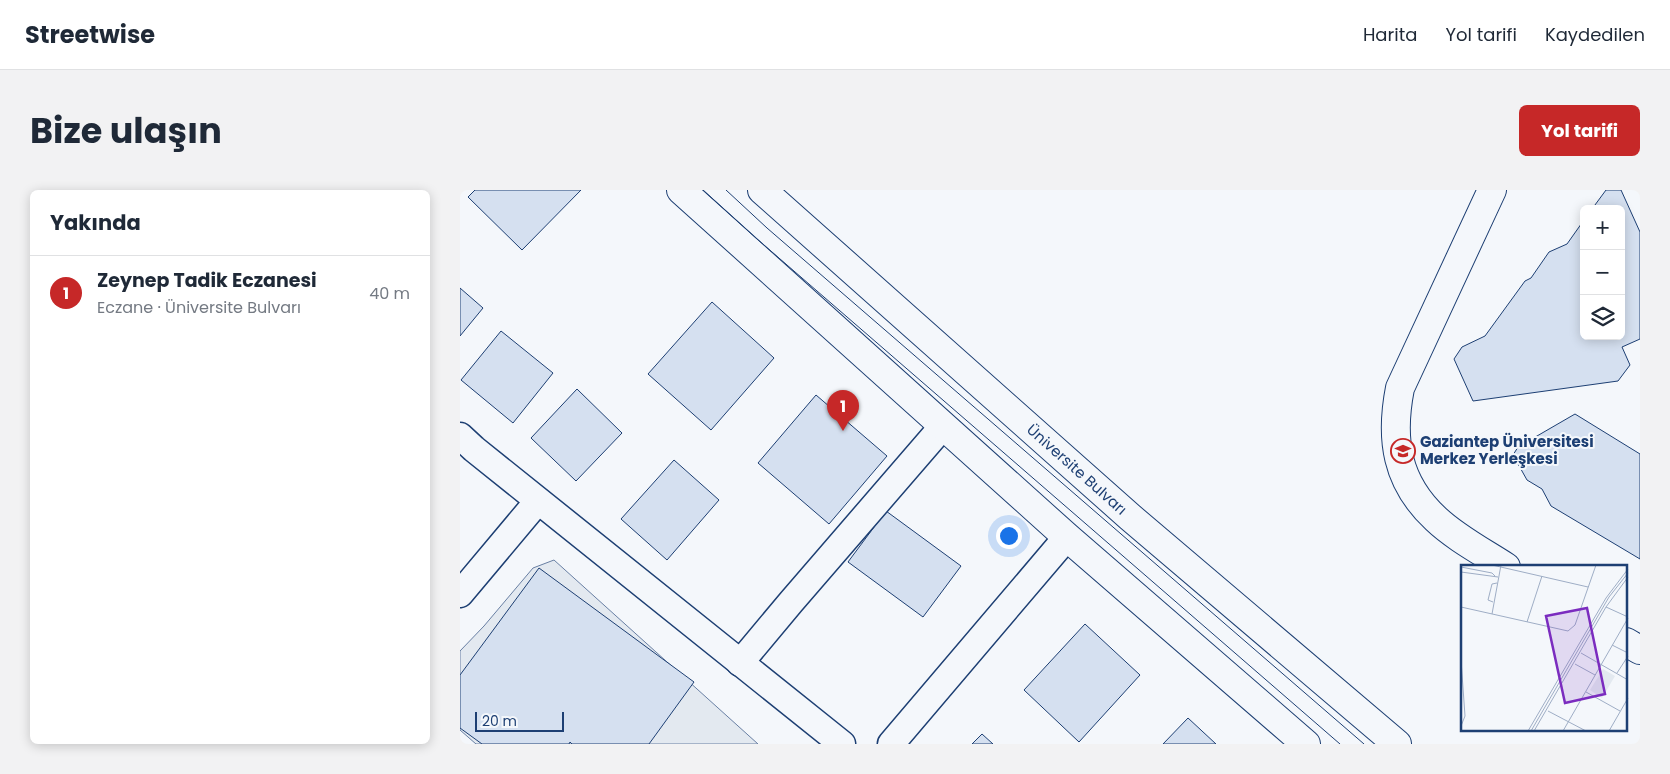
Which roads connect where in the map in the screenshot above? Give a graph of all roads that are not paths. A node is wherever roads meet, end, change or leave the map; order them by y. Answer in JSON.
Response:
{"nodes":[{"id":1,"x":681,"y":190,"type":"edge"},
{"id":2,"x":762,"y":190,"type":"edge"},
{"id":3,"x":1492,"y":190,"type":"edge"},
{"id":4,"x":943,"y":426,"type":"junction"},
{"id":5,"x":460,"y":436,"type":"edge"},
{"id":6,"x":538,"y":501,"type":"junction"},
{"id":7,"x":1067,"y":537,"type":"junction"},
{"id":8,"x":1504,"y":565,"type":"edge"},
{"id":9,"x":460,"y":594,"type":"edge"},
{"id":10,"x":1628,"y":643,"type":"edge"},
{"id":11,"x":1640,"y":650,"type":"edge"},
{"id":12,"x":740,"y":663,"type":"junction"},
{"id":13,"x":842,"y":744,"type":"edge"},
{"id":14,"x":891,"y":744,"type":"edge"},
{"id":15,"x":1306,"y":744,"type":"edge"},
{"id":16,"x":1397,"y":744,"type":"edge"}],
"edges":[{"from":1,"to":4,"type":"main road"},
{"from":2,"to":16,"type":"main road","name":"Üniversite Bulvarı"},
{"from":3,"to":8,"type":"main road"},
{"from":4,"to":7,"type":"main road"},
{"from":4,"to":12,"type":"street"},
{"from":5,"to":6,"type":"street"},
{"from":6,"to":9,"type":"street"},
{"from":6,"to":12,"type":"street"},
{"from":7,"to":14,"type":"street"},
{"from":7,"to":15,"type":"main road"},
{"from":10,"to":11,"type":"main road"},
{"from":12,"to":13,"type":"street"}]}
